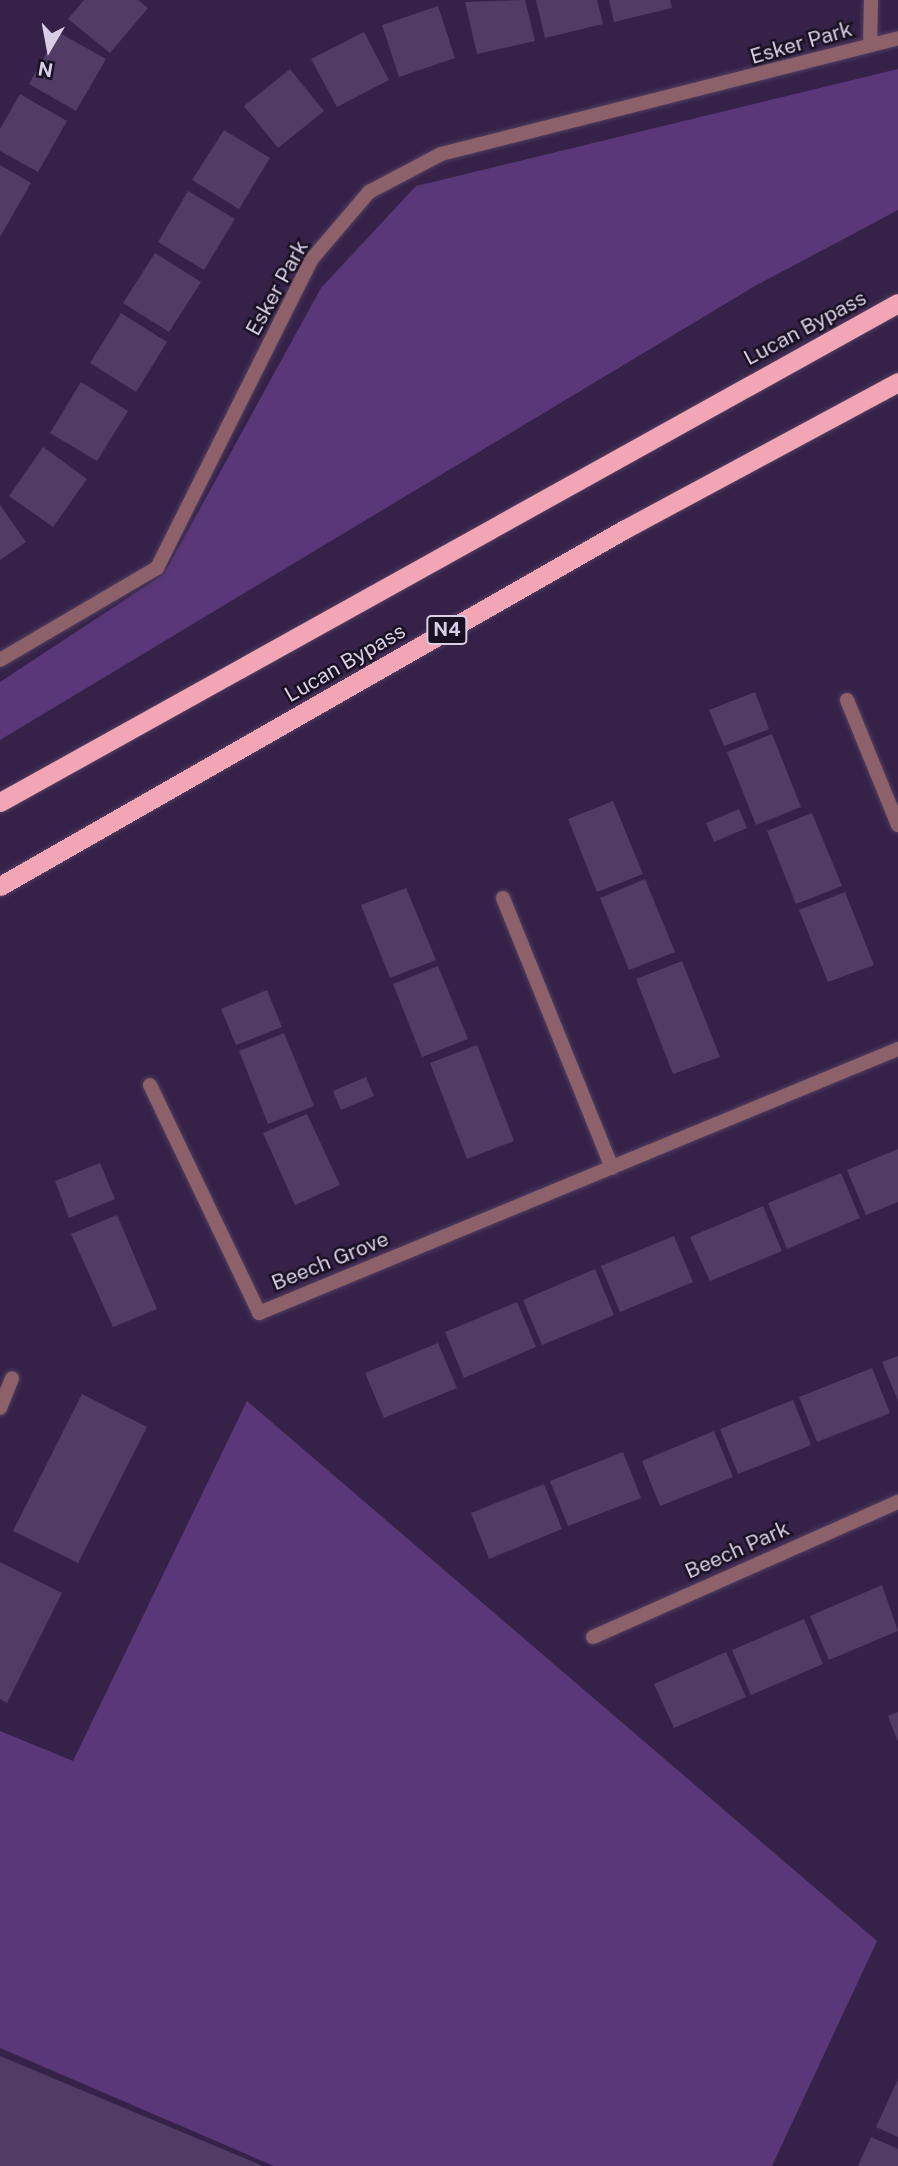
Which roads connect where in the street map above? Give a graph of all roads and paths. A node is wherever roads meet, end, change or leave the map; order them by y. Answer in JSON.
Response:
{"nodes":[{"id":1,"x":871,"y":0,"type":"edge"},
{"id":2,"x":898,"y":38,"type":"edge"},
{"id":3,"x":870,"y":45,"type":"junction"},
{"id":4,"x":898,"y":303,"type":"edge"},
{"id":5,"x":898,"y":382,"type":"edge"},
{"id":6,"x":0,"y":660,"type":"edge"},
{"id":7,"x":847,"y":700,"type":"dead end"},
{"id":8,"x":0,"y":802,"type":"edge"},
{"id":9,"x":898,"y":825,"type":"edge"},
{"id":10,"x":0,"y":886,"type":"edge"},
{"id":11,"x":503,"y":898,"type":"dead end"},
{"id":12,"x":898,"y":1049,"type":"edge"},
{"id":13,"x":149,"y":1085,"type":"dead end"},
{"id":14,"x":612,"y":1168,"type":"junction"},
{"id":15,"x":12,"y":1378,"type":"dead end"},
{"id":16,"x":0,"y":1408,"type":"edge"},
{"id":17,"x":898,"y":1502,"type":"edge"},
{"id":18,"x":593,"y":1637,"type":"dead end"}],
"edges":[{"from":1,"to":3,"type":"street","name":"Esker Park"},
{"from":2,"to":3,"type":"street","name":"Esker Park"},
{"from":3,"to":6,"type":"street","name":"Esker Park"},
{"from":4,"to":8,"type":"highway","name":"Lucan Bypass"},
{"from":5,"to":10,"type":"highway","name":"Lucan Bypass","number":"N4"},
{"from":7,"to":9,"type":"street"},
{"from":11,"to":14,"type":"street"},
{"from":12,"to":14,"type":"street","name":"Beech Grove"},
{"from":13,"to":14,"type":"street","name":"Beech Grove"},
{"from":15,"to":16,"type":"street"},
{"from":17,"to":18,"type":"street","name":"Beech Park"}]}
